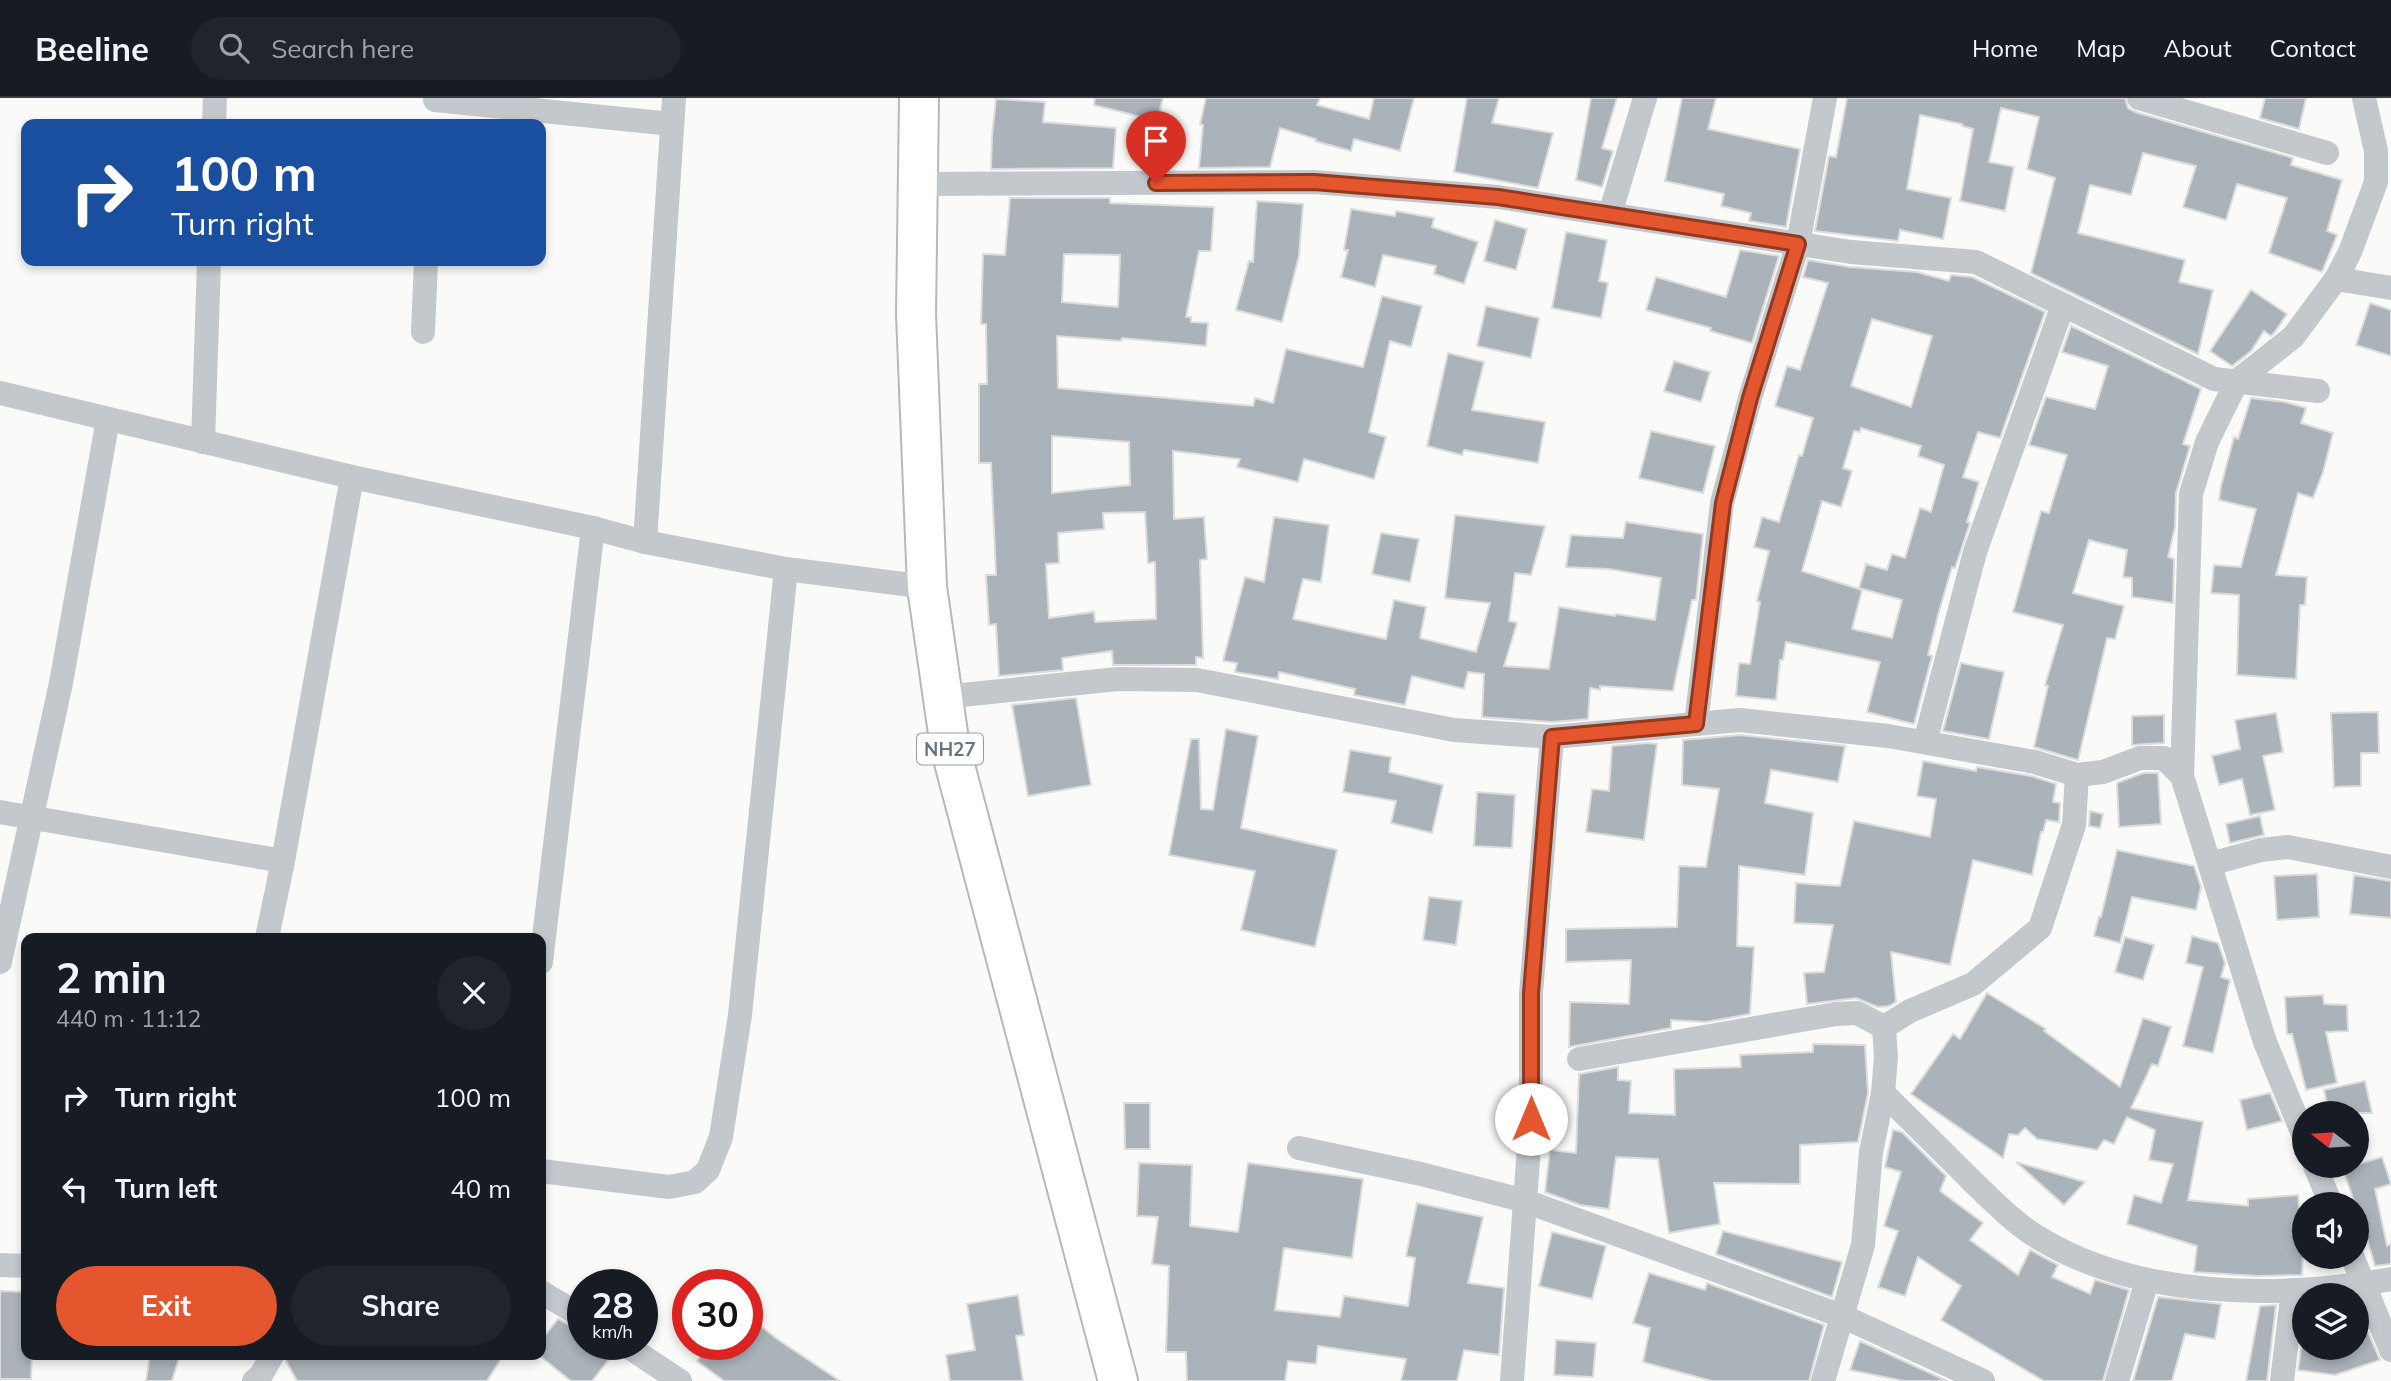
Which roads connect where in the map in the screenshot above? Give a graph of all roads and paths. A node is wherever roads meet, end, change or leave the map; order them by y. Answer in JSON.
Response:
{"nodes":[{"id":1,"x":215,"y":98,"type":"edge"},
{"id":2,"x":674,"y":98,"type":"edge"},
{"id":3,"x":919,"y":98,"type":"edge"},
{"id":4,"x":1645,"y":98,"type":"edge"},
{"id":5,"x":1825,"y":98,"type":"edge"},
{"id":6,"x":2139,"y":98,"type":"edge"},
{"id":7,"x":2364,"y":98,"type":"edge"},
{"id":8,"x":434,"y":108,"type":"edge"},
{"id":9,"x":214,"y":119,"type":"edge"},
{"id":10,"x":673,"y":124,"type":"junction"},
{"id":11,"x":2384,"y":152,"type":"edge"},
{"id":12,"x":2327,"y":153,"type":"dead end"},
{"id":13,"x":918,"y":184,"type":"junction"},
{"id":14,"x":1610,"y":214,"type":"junction"},
{"id":15,"x":1798,"y":244,"type":"junction"},
{"id":16,"x":209,"y":266,"type":"edge"},
{"id":17,"x":426,"y":266,"type":"edge"},
{"id":18,"x":2336,"y":279,"type":"junction"},
{"id":19,"x":2391,"y":288,"type":"edge"},
{"id":20,"x":2063,"y":305,"type":"junction"},
{"id":21,"x":423,"y":332,"type":"dead end"},
{"id":22,"x":2237,"y":381,"type":"junction"},
{"id":23,"x":2318,"y":391,"type":"dead end"},
{"id":24,"x":0,"y":393,"type":"edge"},
{"id":25,"x":108,"y":419,"type":"junction"},
{"id":26,"x":203,"y":442,"type":"junction"},
{"id":27,"x":352,"y":477,"type":"junction"},
{"id":28,"x":593,"y":528,"type":"junction"},
{"id":29,"x":645,"y":542,"type":"junction"},
{"id":30,"x":786,"y":569,"type":"junction"},
{"id":31,"x":927,"y":587,"type":"junction"},
{"id":32,"x":942,"y":696,"type":"junction"},
{"id":33,"x":1696,"y":724,"type":"junction"},
{"id":34,"x":1552,"y":737,"type":"junction"},
{"id":35,"x":1925,"y":742,"type":"junction"},
{"id":36,"x":2077,"y":775,"type":"junction"},
{"id":37,"x":2182,"y":776,"type":"junction"},
{"id":38,"x":0,"y":812,"type":"edge"},
{"id":39,"x":31,"y":818,"type":"junction"},
{"id":40,"x":283,"y":860,"type":"junction"},
{"id":41,"x":2210,"y":864,"type":"junction"},
{"id":42,"x":2391,"y":867,"type":"edge"},
{"id":43,"x":268,"y":933,"type":"edge"},
{"id":44,"x":544,"y":933,"type":"edge"},
{"id":45,"x":0,"y":962,"type":"edge"},
{"id":46,"x":1884,"y":1027,"type":"junction"},
{"id":47,"x":1580,"y":1059,"type":"dead end"},
{"id":48,"x":1883,"y":1093,"type":"junction"},
{"id":49,"x":2292,"y":1107,"type":"edge"},
{"id":50,"x":1298,"y":1148,"type":"dead end"},
{"id":51,"x":546,"y":1172,"type":"edge"},
{"id":52,"x":1525,"y":1201,"type":"junction"},
{"id":53,"x":0,"y":1265,"type":"edge"},
{"id":54,"x":21,"y":1266,"type":"edge"},
{"id":55,"x":2391,"y":1279,"type":"edge"},
{"id":56,"x":2147,"y":1281,"type":"junction"},
{"id":57,"x":2369,"y":1283,"type":"edge"},
{"id":58,"x":2292,"y":1290,"type":"edge"},
{"id":59,"x":546,"y":1295,"type":"edge"},
{"id":60,"x":2369,"y":1296,"type":"edge"},
{"id":61,"x":2292,"y":1298,"type":"edge"},
{"id":62,"x":567,"y":1307,"type":"edge"},
{"id":63,"x":1842,"y":1316,"type":"junction"},
{"id":64,"x":2391,"y":1350,"type":"edge"},
{"id":65,"x":270,"y":1360,"type":"edge"},
{"id":66,"x":648,"y":1360,"type":"edge"},
{"id":67,"x":254,"y":1381,"type":"edge"},
{"id":68,"x":680,"y":1381,"type":"edge"},
{"id":69,"x":1118,"y":1381,"type":"edge"},
{"id":70,"x":1512,"y":1381,"type":"edge"},
{"id":71,"x":1823,"y":1381,"type":"edge"},
{"id":72,"x":1983,"y":1381,"type":"edge"},
{"id":73,"x":2117,"y":1381,"type":"edge"},
{"id":74,"x":2282,"y":1381,"type":"edge"}],
"edges":[{"from":1,"to":9,"type":"street"},
{"from":2,"to":10,"type":"street"},
{"from":3,"to":13,"type":"highway","number":"NH27"},
{"from":4,"to":14,"type":"street"},
{"from":5,"to":15,"type":"street"},
{"from":6,"to":12,"type":"street"},
{"from":7,"to":11,"type":"street"},
{"from":8,"to":10,"type":"street"},
{"from":10,"to":29,"type":"street"},
{"from":11,"to":18,"type":"street"},
{"from":13,"to":14,"type":"street"},
{"from":13,"to":31,"type":"highway","number":"NH27"},
{"from":14,"to":15,"type":"street"},
{"from":15,"to":20,"type":"street"},
{"from":15,"to":33,"type":"street"},
{"from":16,"to":26,"type":"street"},
{"from":17,"to":21,"type":"street"},
{"from":18,"to":19,"type":"street"},
{"from":18,"to":22,"type":"street"},
{"from":20,"to":22,"type":"street"},
{"from":20,"to":35,"type":"street"},
{"from":22,"to":23,"type":"street"},
{"from":22,"to":37,"type":"street"},
{"from":24,"to":25,"type":"street"},
{"from":25,"to":26,"type":"street"},
{"from":25,"to":39,"type":"street"},
{"from":26,"to":27,"type":"street"},
{"from":27,"to":28,"type":"street"},
{"from":27,"to":40,"type":"street"},
{"from":28,"to":29,"type":"street"},
{"from":28,"to":44,"type":"street"},
{"from":29,"to":30,"type":"street"},
{"from":30,"to":31,"type":"street"},
{"from":30,"to":51,"type":"street"},
{"from":31,"to":32,"type":"highway","number":"NH27"},
{"from":32,"to":34,"type":"street"},
{"from":32,"to":69,"type":"highway","number":"NH27"},
{"from":33,"to":34,"type":"street"},
{"from":33,"to":35,"type":"street"},
{"from":34,"to":52,"type":"street"},
{"from":35,"to":36,"type":"street"},
{"from":36,"to":37,"type":"street"},
{"from":36,"to":46,"type":"street"},
{"from":37,"to":41,"type":"street"},
{"from":38,"to":39,"type":"street"},
{"from":39,"to":40,"type":"street"},
{"from":39,"to":45,"type":"street"},
{"from":40,"to":43,"type":"street"},
{"from":41,"to":42,"type":"street"},
{"from":41,"to":49,"type":"street"},
{"from":46,"to":47,"type":"street"},
{"from":46,"to":48,"type":"street"},
{"from":48,"to":56,"type":"street"},
{"from":48,"to":63,"type":"street"},
{"from":50,"to":52,"type":"street"},
{"from":52,"to":63,"type":"street"},
{"from":52,"to":70,"type":"street"},
{"from":53,"to":54,"type":"street"},
{"from":55,"to":57,"type":"street"},
{"from":56,"to":58,"type":"street"},
{"from":56,"to":73,"type":"street"},
{"from":59,"to":62,"type":"street"},
{"from":60,"to":64,"type":"street"},
{"from":61,"to":74,"type":"street"},
{"from":63,"to":71,"type":"street"},
{"from":63,"to":72,"type":"street"},
{"from":65,"to":67,"type":"street"},
{"from":66,"to":68,"type":"street"}]}
